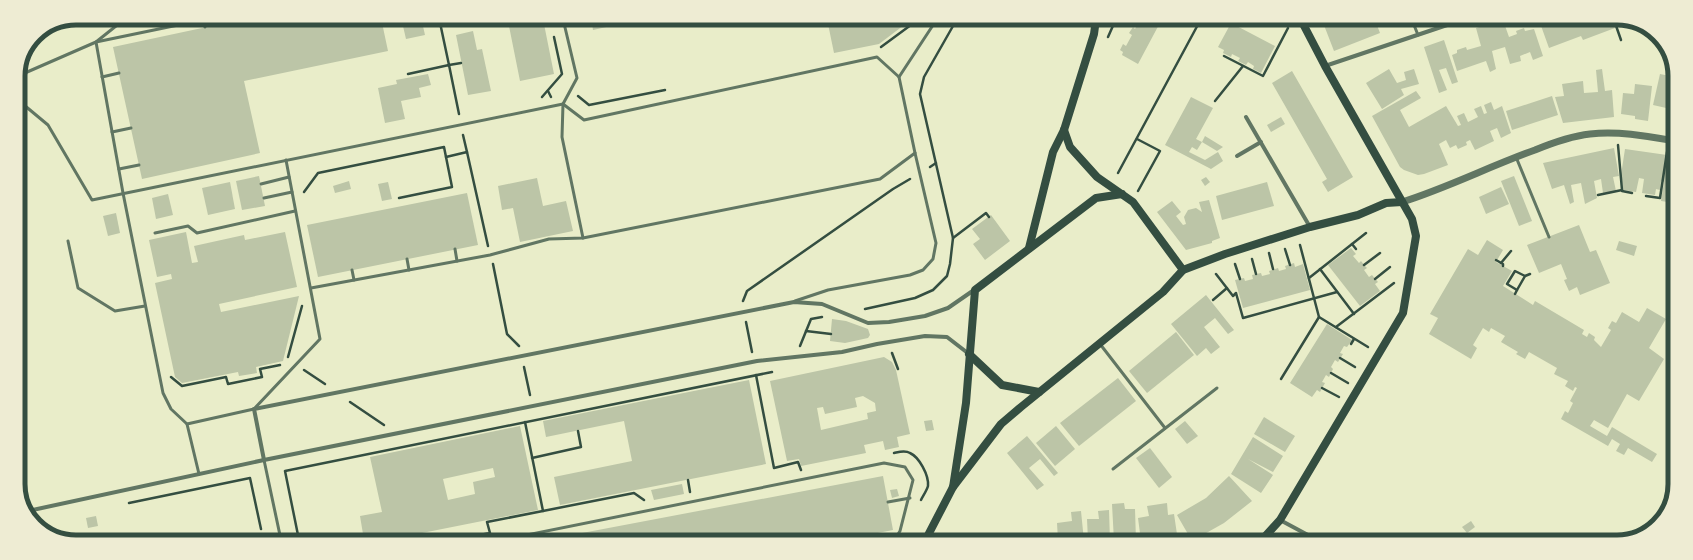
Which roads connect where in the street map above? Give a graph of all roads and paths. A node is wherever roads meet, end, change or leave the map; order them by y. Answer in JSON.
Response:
{"nodes":[{"id":1,"x":117,"y":25,"type":"edge"},
{"id":2,"x":179,"y":25,"type":"edge"},
{"id":3,"x":440,"y":25,"type":"edge"},
{"id":4,"x":564,"y":25,"type":"edge"},
{"id":5,"x":911,"y":25,"type":"edge"},
{"id":6,"x":933,"y":25,"type":"edge"},
{"id":7,"x":954,"y":25,"type":"edge"},
{"id":8,"x":1095,"y":25,"type":"edge"},
{"id":9,"x":1113,"y":25,"type":"edge"},
{"id":10,"x":1198,"y":25,"type":"edge"},
{"id":11,"x":1304,"y":25,"type":"edge"},
{"id":12,"x":1414,"y":25,"type":"edge"},
{"id":13,"x":1440,"y":25,"type":"edge"},
{"id":14,"x":1616,"y":25,"type":"edge"},
{"id":15,"x":1288,"y":28,"type":"dead end"},
{"id":16,"x":553,"y":32,"type":"dead end"},
{"id":17,"x":1418,"y":35,"type":"junction"},
{"id":18,"x":1107,"y":38,"type":"dead end"},
{"id":19,"x":1621,"y":40,"type":"dead end"},
{"id":20,"x":96,"y":42,"type":"junction"},
{"id":21,"x":874,"y":48,"type":"dead end"},
{"id":22,"x":1224,"y":56,"type":"dead end"},
{"id":23,"x":461,"y":63,"type":"dead end"},
{"id":24,"x":449,"y":65,"type":"junction"},
{"id":25,"x":1243,"y":66,"type":"junction"},
{"id":26,"x":1325,"y":66,"type":"junction"},
{"id":27,"x":25,"y":73,"type":"edge"},
{"id":28,"x":119,"y":73,"type":"dead end"},
{"id":29,"x":408,"y":74,"type":"dead end"},
{"id":30,"x":102,"y":77,"type":"junction"},
{"id":31,"x":900,"y":77,"type":"junction"},
{"id":32,"x":558,"y":79,"type":"junction"},
{"id":33,"x":570,"y":90,"type":"junction"},
{"id":34,"x":666,"y":90,"type":"dead end"},
{"id":35,"x":548,"y":91,"type":"junction"},
{"id":36,"x":535,"y":99,"type":"dead end"},
{"id":37,"x":1215,"y":102,"type":"dead end"},
{"id":38,"x":563,"y":104,"type":"junction"},
{"id":39,"x":555,"y":105,"type":"junction"},
{"id":40,"x":25,"y":106,"type":"edge"},
{"id":41,"x":466,"y":112,"type":"dead end"},
{"id":42,"x":459,"y":114,"type":"junction"},
{"id":43,"x":1246,"y":117,"type":"dead end"},
{"id":44,"x":461,"y":125,"type":"junction"},
{"id":45,"x":131,"y":128,"type":"dead end"},
{"id":46,"x":1064,"y":130,"type":"junction"},
{"id":47,"x":112,"y":132,"type":"junction"},
{"id":48,"x":1137,"y":138,"type":"junction"},
{"id":49,"x":1668,"y":139,"type":"edge"},
{"id":50,"x":1261,"y":142,"type":"junction"},
{"id":51,"x":1618,"y":145,"type":"dead end"},
{"id":52,"x":467,"y":152,"type":"junction"},
{"id":53,"x":1667,"y":152,"type":"dead end"},
{"id":54,"x":915,"y":153,"type":"junction"},
{"id":55,"x":1237,"y":156,"type":"dead end"},
{"id":56,"x":446,"y":157,"type":"junction"},
{"id":57,"x":1516,"y":157,"type":"junction"},
{"id":58,"x":286,"y":160,"type":"junction"},
{"id":59,"x":139,"y":165,"type":"dead end"},
{"id":60,"x":119,"y":169,"type":"junction"},
{"id":61,"x":1118,"y":173,"type":"dead end"},
{"id":62,"x":289,"y":177,"type":"junction"},
{"id":63,"x":261,"y":184,"type":"dead end"},
{"id":64,"x":1622,"y":190,"type":"junction"},
{"id":65,"x":1138,"y":191,"type":"dead end"},
{"id":66,"x":292,"y":192,"type":"junction"},
{"id":67,"x":123,"y":193,"type":"junction"},
{"id":68,"x":1632,"y":193,"type":"dead end"},
{"id":69,"x":1122,"y":194,"type":"junction"},
{"id":70,"x":1598,"y":195,"type":"dead end"},
{"id":71,"x":1646,"y":196,"type":"dead end"},
{"id":72,"x":264,"y":198,"type":"dead end"},
{"id":73,"x":399,"y":198,"type":"dead end"},
{"id":74,"x":1402,"y":202,"type":"junction"},
{"id":75,"x":294,"y":205,"type":"junction"},
{"id":76,"x":296,"y":211,"type":"junction"},
{"id":77,"x":989,"y":217,"type":"dead end"},
{"id":78,"x":1310,"y":227,"type":"junction"},
{"id":79,"x":155,"y":233,"type":"dead end"},
{"id":80,"x":1366,"y":233,"type":"dead end"},
{"id":81,"x":1549,"y":237,"type":"dead end"},
{"id":82,"x":583,"y":238,"type":"junction"},
{"id":83,"x":953,"y":238,"type":"junction"},
{"id":84,"x":68,"y":241,"type":"dead end"},
{"id":85,"x":1352,"y":244,"type":"junction"},
{"id":86,"x":1300,"y":245,"type":"dead end"},
{"id":87,"x":1029,"y":248,"type":"junction"},
{"id":88,"x":1286,"y":249,"type":"dead end"},
{"id":89,"x":1356,"y":249,"type":"dead end"},
{"id":90,"x":455,"y":250,"type":"dead end"},
{"id":91,"x":1511,"y":251,"type":"dead end"},
{"id":92,"x":1269,"y":253,"type":"dead end"},
{"id":93,"x":1380,"y":253,"type":"dead end"},
{"id":94,"x":490,"y":255,"type":"junction"},
{"id":95,"x":1252,"y":258,"type":"dead end"},
{"id":96,"x":407,"y":259,"type":"dead end"},
{"id":97,"x":1496,"y":260,"type":"dead end"},
{"id":98,"x":457,"y":261,"type":"junction"},
{"id":99,"x":1235,"y":263,"type":"dead end"},
{"id":100,"x":1290,"y":265,"type":"dead end"},
{"id":101,"x":1364,"y":265,"type":"dead end"},
{"id":102,"x":1390,"y":267,"type":"dead end"},
{"id":103,"x":1273,"y":269,"type":"dead end"},
{"id":104,"x":1320,"y":269,"type":"junction"},
{"id":105,"x":352,"y":270,"type":"dead end"},
{"id":106,"x":409,"y":270,"type":"junction"},
{"id":107,"x":1183,"y":270,"type":"junction"},
{"id":108,"x":1216,"y":274,"type":"dead end"},
{"id":109,"x":1256,"y":274,"type":"dead end"},
{"id":110,"x":1530,"y":274,"type":"dead end"},
{"id":111,"x":1525,"y":276,"type":"junction"},
{"id":112,"x":1309,"y":278,"type":"junction"},
{"id":113,"x":1240,"y":279,"type":"dead end"},
{"id":114,"x":1375,"y":279,"type":"dead end"},
{"id":115,"x":1399,"y":279,"type":"dead end"},
{"id":116,"x":354,"y":280,"type":"junction"},
{"id":117,"x":310,"y":288,"type":"junction"},
{"id":118,"x":1227,"y":288,"type":"junction"},
{"id":119,"x":975,"y":290,"type":"junction"},
{"id":120,"x":1517,"y":290,"type":"junction"},
{"id":121,"x":1337,"y":292,"type":"junction"},
{"id":122,"x":1515,"y":294,"type":"dead end"},
{"id":123,"x":304,"y":298,"type":"dead end"},
{"id":124,"x":1314,"y":298,"type":"junction"},
{"id":125,"x":1212,"y":300,"type":"dead end"},
{"id":126,"x":794,"y":302,"type":"junction"},
{"id":127,"x":145,"y":306,"type":"junction"},
{"id":128,"x":845,"y":313,"type":"junction"},
{"id":129,"x":1354,"y":314,"type":"junction"},
{"id":130,"x":1319,"y":317,"type":"junction"},
{"id":131,"x":1336,"y":328,"type":"junction"},
{"id":132,"x":806,"y":331,"type":"junction"},
{"id":133,"x":831,"y":334,"type":"dead end"},
{"id":134,"x":1354,"y":339,"type":"junction"},
{"id":135,"x":1100,"y":344,"type":"junction"},
{"id":136,"x":1351,"y":344,"type":"dead end"},
{"id":137,"x":1370,"y":348,"type":"dead end"},
{"id":138,"x":886,"y":350,"type":"dead end"},
{"id":139,"x":969,"y":354,"type":"junction"},
{"id":140,"x":521,"y":356,"type":"junction"},
{"id":141,"x":795,"y":356,"type":"junction"},
{"id":142,"x":287,"y":358,"type":"dead end"},
{"id":143,"x":1340,"y":358,"type":"dead end"},
{"id":144,"x":284,"y":365,"type":"dead end"},
{"id":145,"x":898,"y":368,"type":"dead end"},
{"id":146,"x":1358,"y":369,"type":"dead end"},
{"id":147,"x":1331,"y":373,"type":"dead end"},
{"id":148,"x":168,"y":374,"type":"dead end"},
{"id":149,"x":756,"y":376,"type":"dead end"},
{"id":150,"x":1281,"y":379,"type":"dead end"},
{"id":151,"x":1349,"y":384,"type":"dead end"},
{"id":152,"x":1217,"y":388,"type":"dead end"},
{"id":153,"x":1322,"y":388,"type":"dead end"},
{"id":154,"x":1039,"y":392,"type":"junction"},
{"id":155,"x":1340,"y":398,"type":"dead end"},
{"id":156,"x":532,"y":406,"type":"junction"},
{"id":157,"x":254,"y":410,"type":"junction"},
{"id":158,"x":535,"y":420,"type":"junction"},
{"id":159,"x":525,"y":422,"type":"junction"},
{"id":160,"x":187,"y":424,"type":"junction"},
{"id":161,"x":1165,"y":428,"type":"junction"},
{"id":162,"x":578,"y":431,"type":"dead end"},
{"id":163,"x":532,"y":458,"type":"junction"},
{"id":164,"x":264,"y":460,"type":"junction"},
{"id":165,"x":798,"y":462,"type":"dead end"},
{"id":166,"x":774,"y":468,"type":"dead end"},
{"id":167,"x":1113,"y":469,"type":"dead end"},
{"id":168,"x":198,"y":474,"type":"junction"},
{"id":169,"x":688,"y":480,"type":"dead end"},
{"id":170,"x":953,"y":487,"type":"junction"},
{"id":171,"x":691,"y":495,"type":"dead end"},
{"id":172,"x":910,"y":498,"type":"junction"},
{"id":173,"x":888,"y":502,"type":"dead end"},
{"id":174,"x":126,"y":503,"type":"dead end"},
{"id":175,"x":33,"y":510,"type":"edge"},
{"id":176,"x":543,"y":511,"type":"dead end"},
{"id":177,"x":1280,"y":520,"type":"junction"},
{"id":178,"x":261,"y":529,"type":"dead end"},
{"id":179,"x":280,"y":535,"type":"edge"},
{"id":180,"x":298,"y":535,"type":"edge"},
{"id":181,"x":521,"y":535,"type":"edge"},
{"id":182,"x":898,"y":535,"type":"edge"},
{"id":183,"x":928,"y":535,"type":"edge"},
{"id":184,"x":1266,"y":535,"type":"edge"},
{"id":185,"x":1308,"y":535,"type":"edge"}],
"edges":[{"from":1,"to":20,"type":"lane"},
{"from":2,"to":20,"type":"lane"},
{"from":3,"to":24,"type":"path"},
{"from":4,"to":33,"type":"lane"},
{"from":5,"to":21,"type":"path"},
{"from":6,"to":31,"type":"lane"},
{"from":7,"to":83,"type":"path"},
{"from":8,"to":46,"type":"main road"},
{"from":9,"to":18,"type":"path"},
{"from":10,"to":48,"type":"path"},
{"from":11,"to":26,"type":"main road"},
{"from":12,"to":17,"type":"lane"},
{"from":13,"to":17,"type":"street"},
{"from":14,"to":19,"type":"path"},
{"from":15,"to":25,"type":"path"},
{"from":16,"to":32,"type":"path"},
{"from":17,"to":26,"type":"street"},
{"from":20,"to":27,"type":"lane"},
{"from":20,"to":30,"type":"lane"},
{"from":22,"to":25,"type":"path"},
{"from":23,"to":24,"type":"path"},
{"from":24,"to":29,"type":"path"},
{"from":24,"to":42,"type":"path"},
{"from":25,"to":37,"type":"path"},
{"from":26,"to":74,"type":"main road"},
{"from":28,"to":30,"type":"lane"},
{"from":30,"to":47,"type":"lane"},
{"from":31,"to":38,"type":"lane"},
{"from":31,"to":54,"type":"lane"},
{"from":32,"to":33,"type":"path"},
{"from":32,"to":35,"type":"path"},
{"from":33,"to":34,"type":"path"},
{"from":33,"to":38,"type":"lane"},
{"from":35,"to":36,"type":"path"},
{"from":35,"to":39,"type":"path"},
{"from":38,"to":39,"type":"lane"},
{"from":38,"to":82,"type":"lane"},
{"from":39,"to":44,"type":"lane"},
{"from":40,"to":67,"type":"lane"},
{"from":41,"to":42,"type":"path"},
{"from":42,"to":44,"type":"path"},
{"from":43,"to":50,"type":"street"},
{"from":44,"to":52,"type":"path"},
{"from":44,"to":58,"type":"lane"},
{"from":45,"to":47,"type":"lane"},
{"from":46,"to":69,"type":"main road"},
{"from":46,"to":87,"type":"main road"},
{"from":47,"to":60,"type":"lane"},
{"from":48,"to":61,"type":"path"},
{"from":48,"to":65,"type":"path"},
{"from":49,"to":57,"type":"street"},
{"from":50,"to":55,"type":"street"},
{"from":50,"to":78,"type":"street"},
{"from":51,"to":64,"type":"path"},
{"from":52,"to":56,"type":"path"},
{"from":52,"to":94,"type":"path"},
{"from":53,"to":71,"type":"path"},
{"from":54,"to":82,"type":"lane"},
{"from":54,"to":126,"type":"lane"},
{"from":56,"to":73,"type":"path"},
{"from":56,"to":75,"type":"path"},
{"from":57,"to":74,"type":"street"},
{"from":57,"to":81,"type":"lane"},
{"from":58,"to":62,"type":"lane"},
{"from":58,"to":67,"type":"lane"},
{"from":59,"to":60,"type":"lane"},
{"from":60,"to":67,"type":"lane"},
{"from":62,"to":63,"type":"lane"},
{"from":62,"to":66,"type":"lane"},
{"from":64,"to":68,"type":"path"},
{"from":64,"to":70,"type":"path"},
{"from":66,"to":72,"type":"lane"},
{"from":66,"to":75,"type":"lane"},
{"from":67,"to":127,"type":"lane"},
{"from":69,"to":87,"type":"main road"},
{"from":69,"to":107,"type":"main road"},
{"from":74,"to":78,"type":"main road"},
{"from":74,"to":177,"type":"main road"},
{"from":75,"to":76,"type":"lane"},
{"from":76,"to":79,"type":"lane"},
{"from":76,"to":117,"type":"lane"},
{"from":77,"to":83,"type":"path"},
{"from":78,"to":107,"type":"main road"},
{"from":80,"to":85,"type":"path"},
{"from":82,"to":94,"type":"lane"},
{"from":83,"to":128,"type":"path"},
{"from":84,"to":127,"type":"lane"},
{"from":85,"to":89,"type":"path"},
{"from":85,"to":104,"type":"path"},
{"from":86,"to":112,"type":"path"},
{"from":87,"to":119,"type":"main road"},
{"from":88,"to":100,"type":"path"},
{"from":90,"to":98,"type":"lane"},
{"from":91,"to":97,"type":"path"},
{"from":92,"to":103,"type":"path"},
{"from":93,"to":101,"type":"path"},
{"from":94,"to":98,"type":"lane"},
{"from":94,"to":140,"type":"path"},
{"from":95,"to":109,"type":"path"},
{"from":96,"to":106,"type":"lane"},
{"from":98,"to":106,"type":"lane"},
{"from":99,"to":113,"type":"path"},
{"from":102,"to":114,"type":"path"},
{"from":104,"to":112,"type":"path"},
{"from":104,"to":121,"type":"path"},
{"from":105,"to":116,"type":"lane"},
{"from":106,"to":116,"type":"lane"},
{"from":107,"to":135,"type":"main road"},
{"from":108,"to":118,"type":"path"},
{"from":110,"to":111,"type":"path"},
{"from":111,"to":120,"type":"path"},
{"from":111,"to":120,"type":"path"},
{"from":112,"to":124,"type":"path"},
{"from":115,"to":129,"type":"path"},
{"from":116,"to":117,"type":"lane"},
{"from":117,"to":157,"type":"lane"},
{"from":118,"to":124,"type":"path"},
{"from":118,"to":125,"type":"path"},
{"from":119,"to":128,"type":"street"},
{"from":119,"to":139,"type":"main road"},
{"from":120,"to":122,"type":"path"},
{"from":121,"to":124,"type":"path"},
{"from":121,"to":129,"type":"path"},
{"from":123,"to":142,"type":"path"},
{"from":124,"to":130,"type":"path"},
{"from":126,"to":128,"type":"street"},
{"from":126,"to":140,"type":"street"},
{"from":127,"to":160,"type":"lane"},
{"from":128,"to":132,"type":"path"},
{"from":129,"to":131,"type":"path"},
{"from":130,"to":131,"type":"path"},
{"from":130,"to":150,"type":"path"},
{"from":131,"to":134,"type":"path"},
{"from":132,"to":133,"type":"path"},
{"from":132,"to":141,"type":"path"},
{"from":134,"to":136,"type":"path"},
{"from":134,"to":137,"type":"path"},
{"from":135,"to":154,"type":"main road"},
{"from":135,"to":161,"type":"lane"},
{"from":138,"to":145,"type":"path"},
{"from":139,"to":141,"type":"street"},
{"from":139,"to":154,"type":"main road"},
{"from":139,"to":170,"type":"main road"},
{"from":140,"to":156,"type":"path"},
{"from":140,"to":157,"type":"street"},
{"from":141,"to":156,"type":"street"},
{"from":143,"to":146,"type":"path"},
{"from":144,"to":148,"type":"path"},
{"from":147,"to":151,"type":"path"},
{"from":149,"to":158,"type":"path"},
{"from":152,"to":161,"type":"lane"},
{"from":153,"to":155,"type":"path"},
{"from":154,"to":170,"type":"main road"},
{"from":156,"to":158,"type":"path"},
{"from":156,"to":164,"type":"street"},
{"from":157,"to":160,"type":"lane"},
{"from":157,"to":164,"type":"street"},
{"from":158,"to":159,"type":"path"},
{"from":159,"to":163,"type":"path"},
{"from":159,"to":180,"type":"path"},
{"from":160,"to":168,"type":"lane"},
{"from":161,"to":167,"type":"lane"},
{"from":162,"to":163,"type":"path"},
{"from":163,"to":176,"type":"path"},
{"from":164,"to":168,"type":"street"},
{"from":164,"to":179,"type":"lane"},
{"from":165,"to":166,"type":"path"},
{"from":168,"to":175,"type":"street"},
{"from":169,"to":171,"type":"path"},
{"from":170,"to":183,"type":"main road"},
{"from":172,"to":173,"type":"lane"},
{"from":172,"to":181,"type":"lane"},
{"from":172,"to":182,"type":"lane"},
{"from":174,"to":178,"type":"path"},
{"from":177,"to":184,"type":"main road"},
{"from":177,"to":185,"type":"street"}]}
